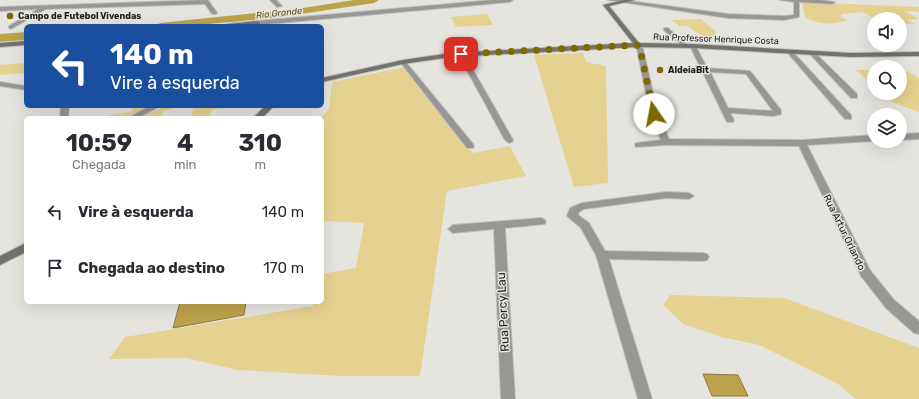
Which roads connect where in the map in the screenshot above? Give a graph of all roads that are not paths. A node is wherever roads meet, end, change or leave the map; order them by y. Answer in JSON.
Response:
{"nodes":[{"id":1,"x":57,"y":0,"type":"edge"},
{"id":2,"x":273,"y":0,"type":"edge"},
{"id":3,"x":510,"y":0,"type":"edge"},
{"id":4,"x":611,"y":0,"type":"edge"},
{"id":5,"x":632,"y":0,"type":"edge"},
{"id":6,"x":783,"y":0,"type":"edge"},
{"id":7,"x":206,"y":1,"type":"edge"},
{"id":8,"x":620,"y":1,"type":"junction"},
{"id":9,"x":796,"y":1,"type":"edge"},
{"id":10,"x":810,"y":1,"type":"edge"},
{"id":11,"x":832,"y":2,"type":"dead end"},
{"id":12,"x":279,"y":6,"type":"dead end"},
{"id":13,"x":45,"y":7,"type":"junction"},
{"id":14,"x":0,"y":9,"type":"edge"},
{"id":15,"x":214,"y":13,"type":"dead end"},
{"id":16,"x":267,"y":24,"type":"edge"},
{"id":17,"x":11,"y":27,"type":"dead end"},
{"id":18,"x":666,"y":29,"type":"dead end"},
{"id":19,"x":24,"y":43,"type":"edge"},
{"id":20,"x":0,"y":45,"type":"edge"},
{"id":21,"x":637,"y":45,"type":"junction"},
{"id":22,"x":684,"y":45,"type":"junction"},
{"id":23,"x":693,"y":46,"type":"junction"},
{"id":24,"x":789,"y":51,"type":"junction"},
{"id":25,"x":811,"y":52,"type":"junction"},
{"id":26,"x":461,"y":54,"type":"junction"},
{"id":27,"x":919,"y":54,"type":"edge"},
{"id":28,"x":404,"y":62,"type":"junction"},
{"id":29,"x":706,"y":70,"type":"junction"},
{"id":30,"x":324,"y":80,"type":"edge"},
{"id":31,"x":0,"y":84,"type":"edge"},
{"id":32,"x":24,"y":88,"type":"edge"},
{"id":33,"x":854,"y":96,"type":"dead end"},
{"id":34,"x":152,"y":108,"type":"edge"},
{"id":35,"x":268,"y":108,"type":"edge"},
{"id":36,"x":726,"y":110,"type":"junction"},
{"id":37,"x":136,"y":116,"type":"edge"},
{"id":38,"x":259,"y":116,"type":"edge"},
{"id":39,"x":848,"y":117,"type":"dead end"},
{"id":40,"x":730,"y":120,"type":"dead end"},
{"id":41,"x":919,"y":136,"type":"edge"},
{"id":42,"x":907,"y":137,"type":"edge"},
{"id":43,"x":867,"y":138,"type":"edge"},
{"id":44,"x":509,"y":140,"type":"dead end"},
{"id":45,"x":666,"y":142,"type":"junction"},
{"id":46,"x":802,"y":143,"type":"junction"},
{"id":47,"x":639,"y":145,"type":"dead end"},
{"id":48,"x":470,"y":146,"type":"dead end"},
{"id":49,"x":689,"y":196,"type":"dead end"},
{"id":50,"x":541,"y":222,"type":"dead end"},
{"id":51,"x":499,"y":225,"type":"junction"},
{"id":52,"x":453,"y":229,"type":"dead end"},
{"id":53,"x":24,"y":248,"type":"edge"},
{"id":54,"x":602,"y":256,"type":"junction"},
{"id":55,"x":703,"y":257,"type":"dead end"},
{"id":56,"x":0,"y":262,"type":"edge"},
{"id":57,"x":919,"y":330,"type":"edge"},
{"id":58,"x":508,"y":399,"type":"edge"},
{"id":59,"x":645,"y":399,"type":"edge"}],
"edges":[{"from":1,"to":13,"type":"street"},
{"from":2,"to":12,"type":"street"},
{"from":3,"to":16,"type":"street"},
{"from":4,"to":8,"type":"street"},
{"from":5,"to":8,"type":"street"},
{"from":6,"to":9,"type":"street"},
{"from":7,"to":13,"type":"street"},
{"from":7,"to":15,"type":"street"},
{"from":8,"to":9,"type":"street"},
{"from":8,"to":21,"type":"street"},
{"from":9,"to":10,"type":"street"},
{"from":10,"to":11,"type":"street"},
{"from":13,"to":14,"type":"street"},
{"from":13,"to":17,"type":"street"},
{"from":18,"to":22,"type":"street"},
{"from":19,"to":20,"type":"street"},
{"from":21,"to":22,"type":"street","name":"Rua Professor Henrique Costa"},
{"from":21,"to":26,"type":"street","name":"Rua Professor Henrique Costa"},
{"from":21,"to":45,"type":"street"},
{"from":22,"to":23,"type":"street","name":"Rua Professor Henrique Costa"},
{"from":23,"to":24,"type":"street","name":"Rua Professor Henrique Costa"},
{"from":23,"to":29,"type":"street"},
{"from":24,"to":25,"type":"street","name":"Rua Professor Henrique Costa"},
{"from":24,"to":39,"type":"street"},
{"from":25,"to":27,"type":"street","name":"Rua Professor Henrique Costa"},
{"from":25,"to":33,"type":"street"},
{"from":26,"to":28,"type":"street","name":"Rua Professor Henrique Costa"},
{"from":26,"to":44,"type":"street"},
{"from":28,"to":30,"type":"street","name":"Rua Professor Henrique Costa"},
{"from":28,"to":48,"type":"street"},
{"from":29,"to":36,"type":"street"},
{"from":29,"to":36,"type":"street"},
{"from":31,"to":32,"type":"street"},
{"from":34,"to":37,"type":"street"},
{"from":35,"to":38,"type":"street"},
{"from":36,"to":40,"type":"street"},
{"from":41,"to":42,"type":"street"},
{"from":43,"to":46,"type":"street"},
{"from":45,"to":46,"type":"street"},
{"from":45,"to":47,"type":"street"},
{"from":46,"to":57,"type":"street","name":"Rua Artur Orlando"},
{"from":49,"to":54,"type":"street"},
{"from":50,"to":51,"type":"street"},
{"from":51,"to":52,"type":"street"},
{"from":51,"to":58,"type":"street","name":"Rua Percy Lau"},
{"from":53,"to":56,"type":"street"},
{"from":54,"to":55,"type":"street"},
{"from":54,"to":59,"type":"street"}]}
